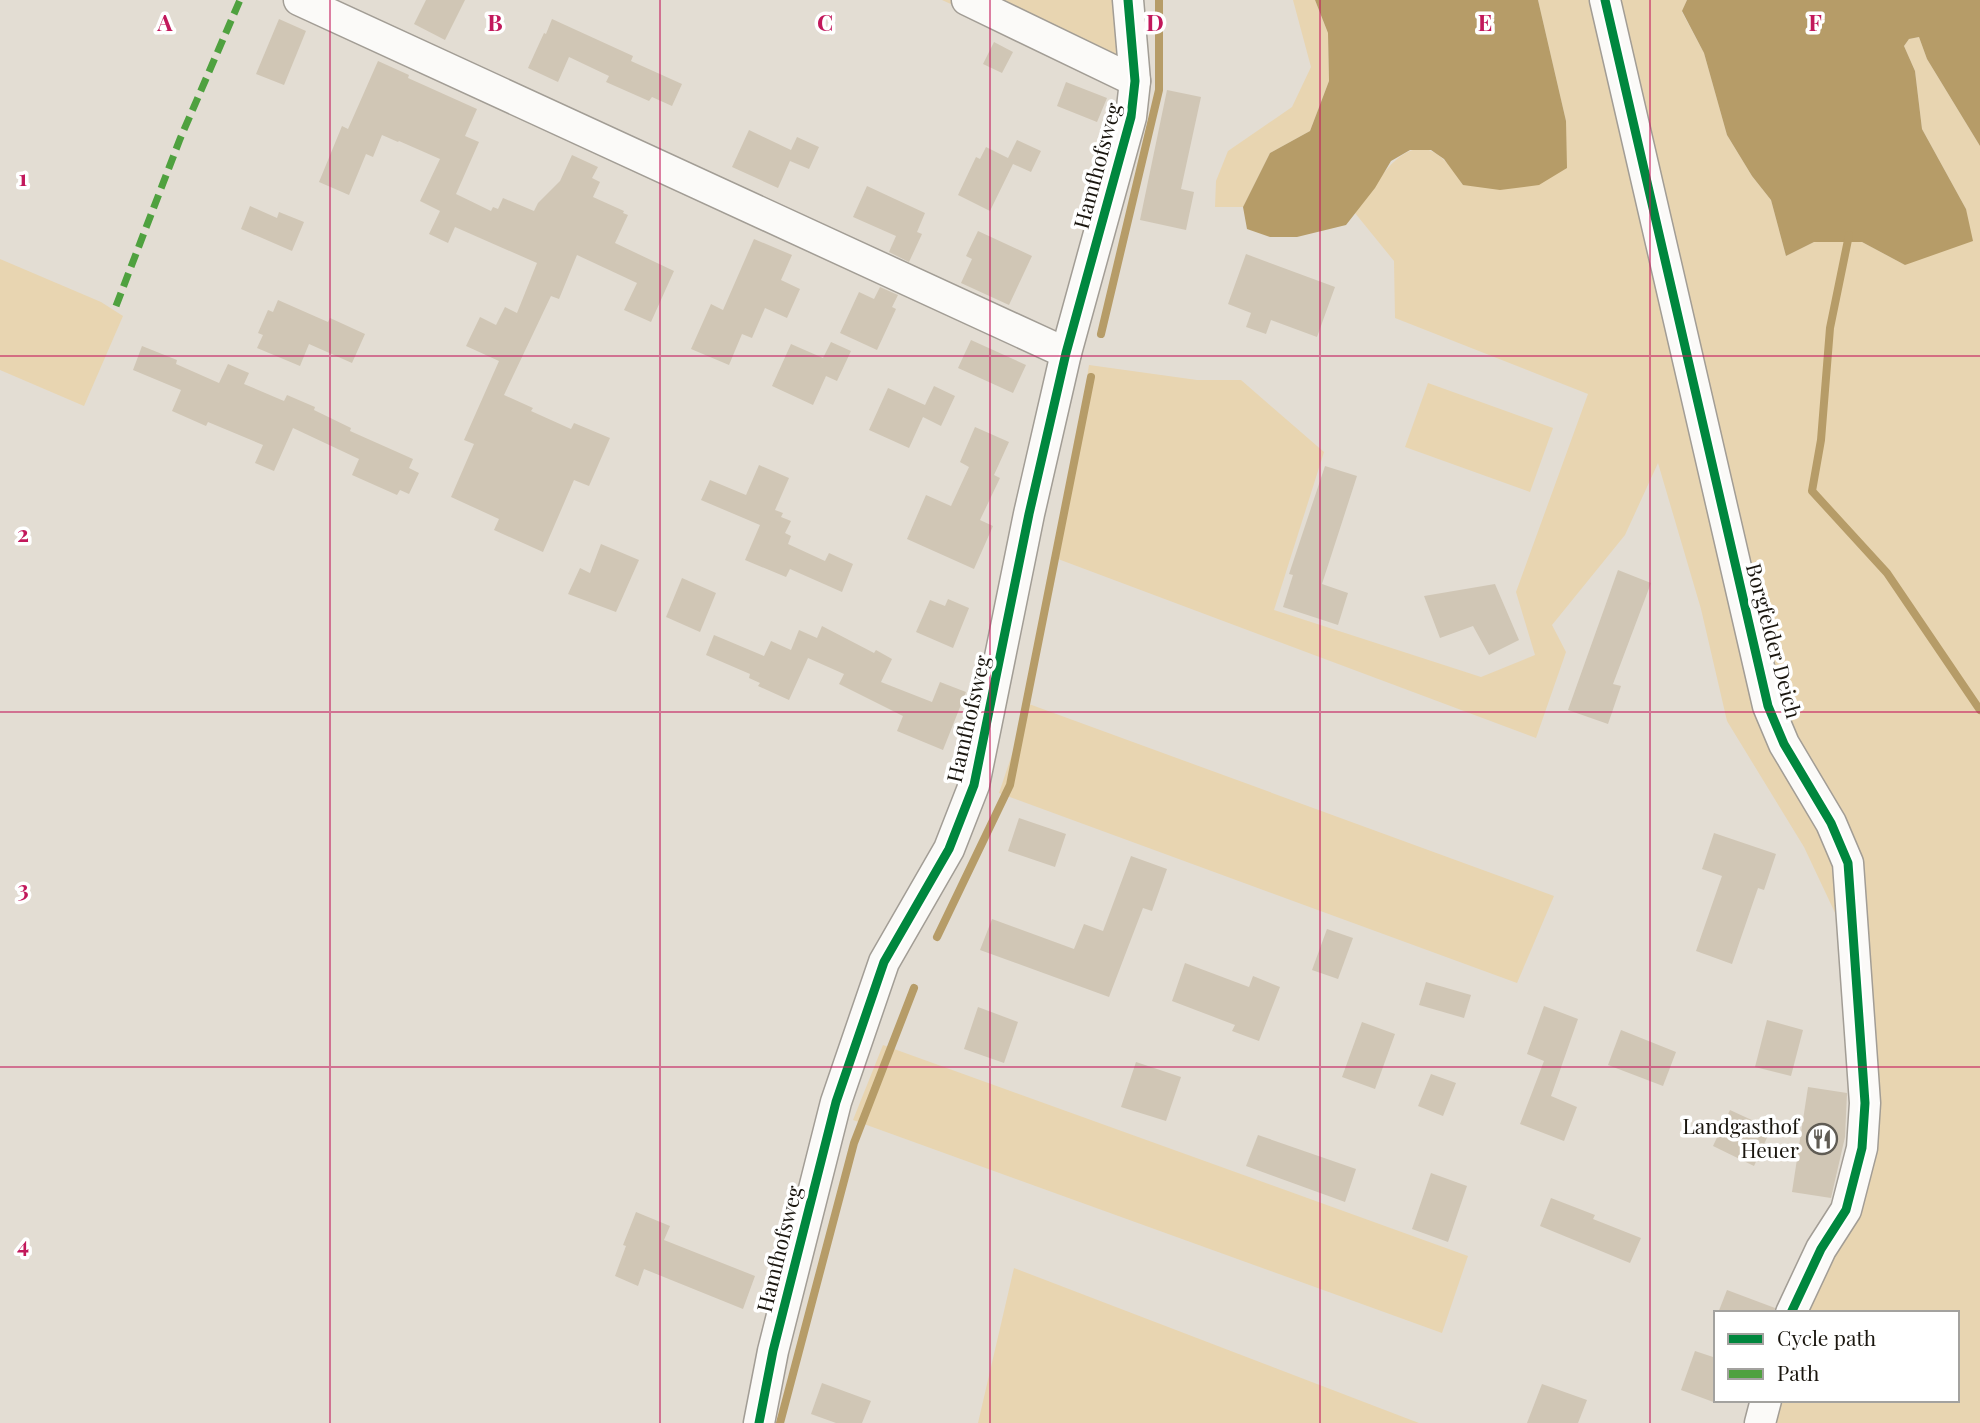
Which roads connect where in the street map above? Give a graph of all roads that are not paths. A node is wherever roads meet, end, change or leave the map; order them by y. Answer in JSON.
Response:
{"nodes":[{"id":1,"x":299,"y":0,"type":"edge"},
{"id":2,"x":967,"y":0,"type":"edge"},
{"id":3,"x":1128,"y":0,"type":"edge"},
{"id":4,"x":1605,"y":0,"type":"edge"},
{"id":5,"x":1135,"y":81,"type":"junction"},
{"id":6,"x":1066,"y":353,"type":"junction"},
{"id":7,"x":1792,"y":1311,"type":"edge"},
{"id":8,"x":1765,"y":1402,"type":"edge"},
{"id":9,"x":759,"y":1423,"type":"edge"},
{"id":10,"x":1760,"y":1423,"type":"edge"}],
"edges":[{"from":1,"to":6,"type":"street"},
{"from":2,"to":5,"type":"street"},
{"from":3,"to":5,"type":"street","name":"Hamfhofsweg"},
{"from":4,"to":7,"type":"street","name":"Borgfelder Deich"},
{"from":5,"to":6,"type":"street","name":"Hamfhofsweg"},
{"from":6,"to":9,"type":"street","name":"Hamfhofsweg"},
{"from":8,"to":10,"type":"street"}]}
